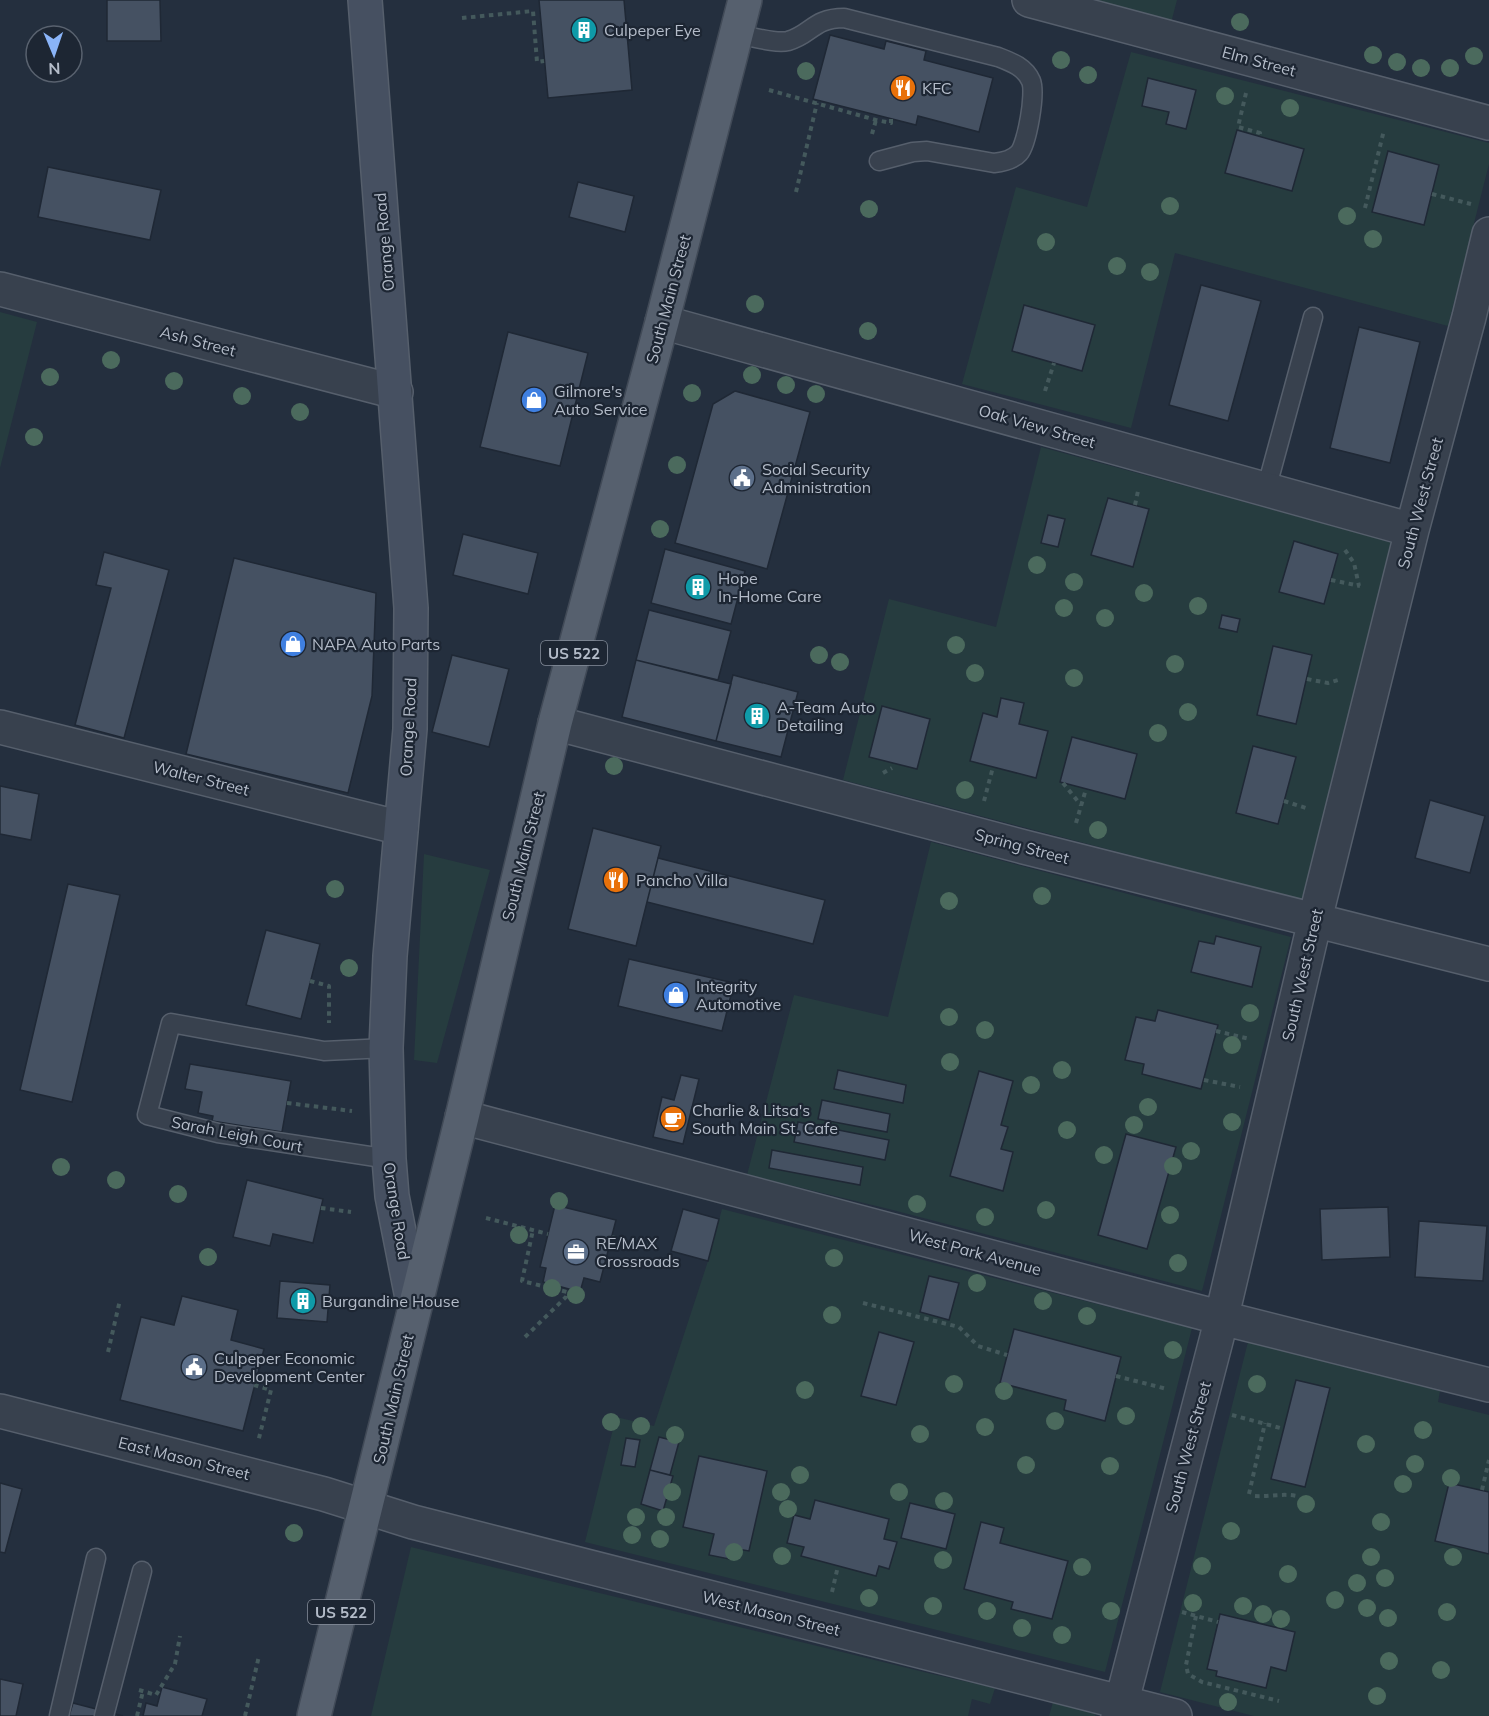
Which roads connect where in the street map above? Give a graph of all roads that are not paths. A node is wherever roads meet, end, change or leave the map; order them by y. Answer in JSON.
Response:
{"nodes":[{"id":1,"x":365,"y":0,"type":"edge"},
{"id":2,"x":745,"y":0,"type":"edge"},
{"id":3,"x":1029,"y":0,"type":"edge"},
{"id":4,"x":736,"y":34,"type":"junction"},
{"id":5,"x":1489,"y":123,"type":"edge"},
{"id":6,"x":879,"y":161,"type":"dead end"},
{"id":7,"x":1483,"y":220,"type":"edge"},
{"id":8,"x":0,"y":289,"type":"edge"},
{"id":9,"x":1313,"y":316,"type":"dead end"},
{"id":10,"x":662,"y":322,"type":"junction"},
{"id":11,"x":396,"y":392,"type":"junction"},
{"id":12,"x":1266,"y":490,"type":"junction"},
{"id":13,"x":1412,"y":530,"type":"junction"},
{"id":14,"x":555,"y":723,"type":"junction"},
{"id":15,"x":0,"y":727,"type":"edge"},
{"id":16,"x":401,"y":828,"type":"junction"},
{"id":17,"x":1315,"y":920,"type":"junction"},
{"id":18,"x":1489,"y":964,"type":"edge"},
{"id":19,"x":386,"y":1048,"type":"junction"},
{"id":20,"x":462,"y":1117,"type":"junction"},
{"id":21,"x":388,"y":1160,"type":"junction"},
{"id":22,"x":414,"y":1308,"type":"junction"},
{"id":23,"x":1222,"y":1318,"type":"junction"},
{"id":24,"x":1489,"y":1385,"type":"edge"},
{"id":25,"x":0,"y":1411,"type":"edge"},
{"id":26,"x":367,"y":1508,"type":"junction"},
{"id":27,"x":96,"y":1558,"type":"dead end"},
{"id":28,"x":142,"y":1571,"type":"dead end"},
{"id":29,"x":1120,"y":1709,"type":"edge"},
{"id":30,"x":59,"y":1716,"type":"edge"},
{"id":31,"x":104,"y":1716,"type":"edge"},
{"id":32,"x":314,"y":1716,"type":"edge"},
{"id":33,"x":1175,"y":1716,"type":"edge"}],
"edges":[{"from":1,"to":11,"type":"main road","name":"Orange Road"},
{"from":2,"to":4,"type":"main road","name":"South Main Street","number":"US 522"},
{"from":3,"to":5,"type":"street","name":"Elm Street"},
{"from":4,"to":6,"type":"lane"},
{"from":4,"to":10,"type":"main road","name":"South Main Street","number":"US 522"},
{"from":7,"to":13,"type":"street","name":"South West Street"},
{"from":8,"to":11,"type":"street","name":"Ash Street"},
{"from":9,"to":12,"type":"lane"},
{"from":10,"to":12,"type":"street","name":"Oak View Street"},
{"from":10,"to":14,"type":"main road","name":"South Main Street","number":"US 522"},
{"from":11,"to":16,"type":"main road","name":"Orange Road"},
{"from":12,"to":13,"type":"street","name":"Oak View Street"},
{"from":13,"to":17,"type":"street","name":"South West Street"},
{"from":14,"to":17,"type":"street","name":"Spring Street"},
{"from":14,"to":20,"type":"main road","name":"South Main Street","number":"US 522"},
{"from":15,"to":16,"type":"street","name":"Walter Street"},
{"from":16,"to":19,"type":"main road","name":"Orange Road"},
{"from":17,"to":18,"type":"street","name":"Spring Street"},
{"from":17,"to":23,"type":"street","name":"South West Street"},
{"from":19,"to":21,"type":"main road","name":"Orange Road"},
{"from":19,"to":21,"type":"lane","name":"Sarah Leigh Court"},
{"from":20,"to":22,"type":"main road","name":"South Main Street","number":"US 522"},
{"from":20,"to":23,"type":"street","name":"West Park Avenue"},
{"from":21,"to":22,"type":"main road","name":"Orange Road"},
{"from":22,"to":26,"type":"main road","name":"South Main Street","number":"US 522"},
{"from":23,"to":24,"type":"street","name":"West Park Avenue"},
{"from":23,"to":29,"type":"street","name":"South West Street"},
{"from":25,"to":26,"type":"street","name":"East Mason Street"},
{"from":26,"to":29,"type":"street","name":"West Mason Street"},
{"from":26,"to":32,"type":"main road","name":"South Main Street","number":"US 522"},
{"from":27,"to":30,"type":"lane"},
{"from":28,"to":31,"type":"lane"},
{"from":29,"to":33,"type":"street","name":"West Mason Street"}]}
